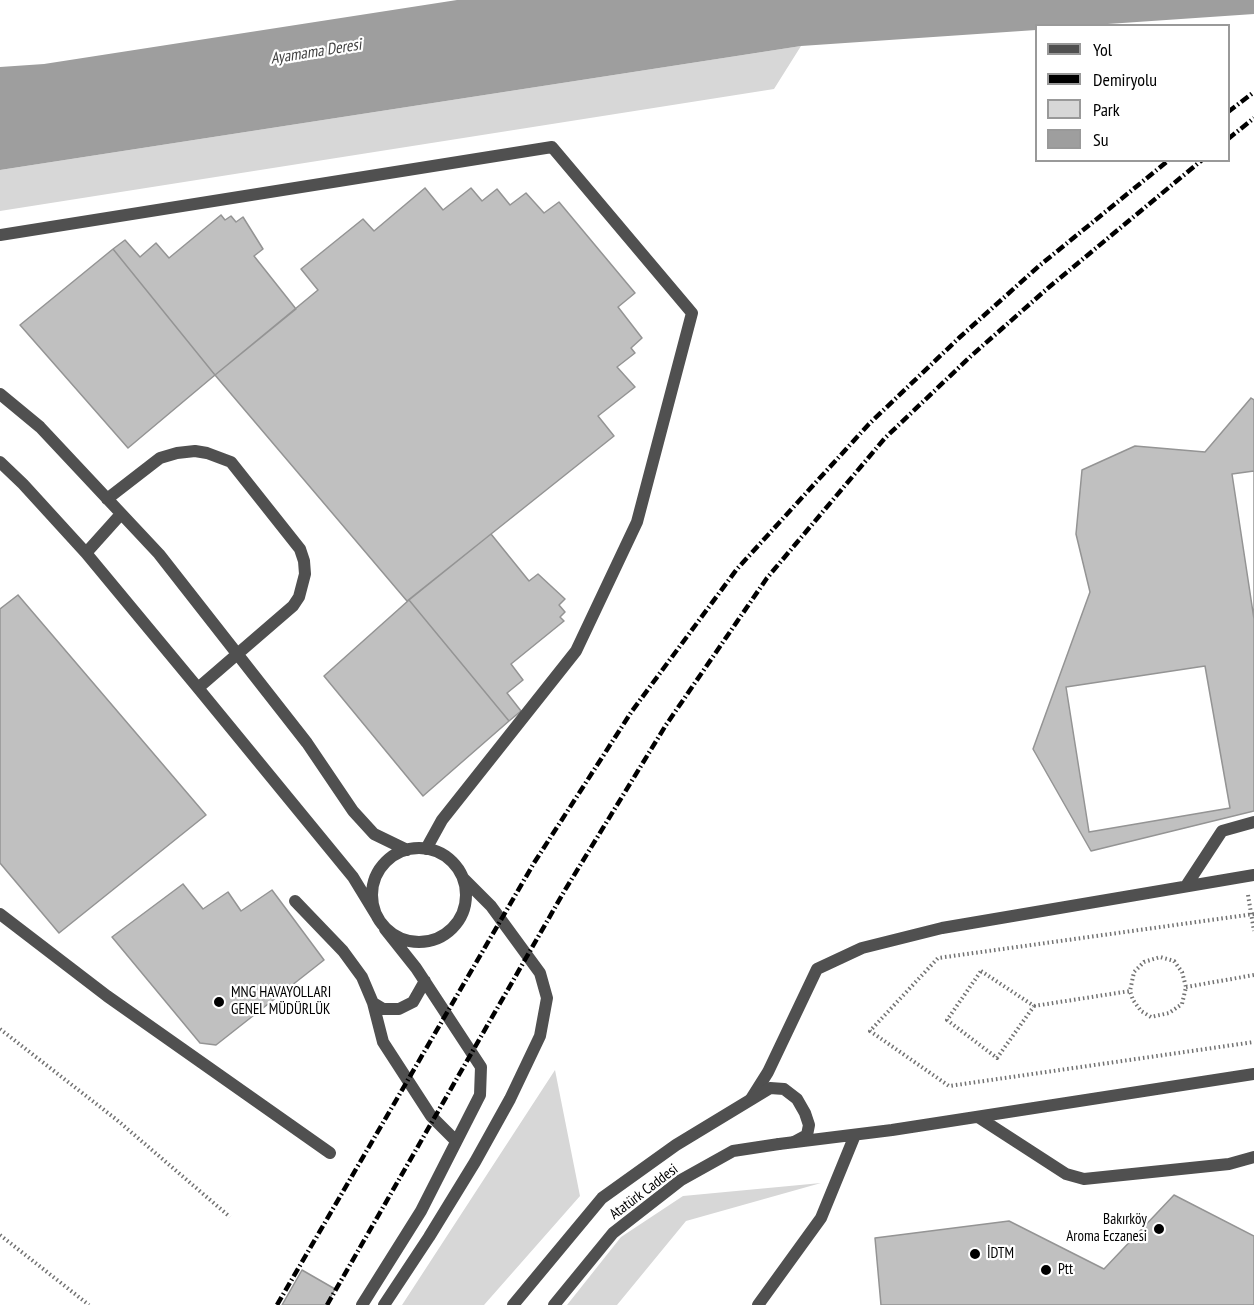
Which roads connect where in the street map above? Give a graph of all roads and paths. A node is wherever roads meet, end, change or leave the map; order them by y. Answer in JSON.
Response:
{"nodes":[{"id":1,"x":0,"y":235,"type":"edge"},
{"id":2,"x":0,"y":394,"type":"edge"},
{"id":3,"x":0,"y":462,"type":"edge"},
{"id":4,"x":107,"y":499,"type":"junction"},
{"id":5,"x":121,"y":514,"type":"junction"},
{"id":6,"x":86,"y":553,"type":"junction"},
{"id":7,"x":238,"y":653,"type":"junction"},
{"id":8,"x":198,"y":688,"type":"junction"},
{"id":9,"x":1254,"y":822,"type":"edge"},
{"id":10,"x":426,"y":849,"type":"junction"},
{"id":11,"x":407,"y":850,"type":"junction"},
{"id":12,"x":1250,"y":876,"type":"edge"},
{"id":13,"x":463,"y":878,"type":"junction"},
{"id":14,"x":1186,"y":886,"type":"junction"},
{"id":15,"x":295,"y":901,"type":"dead end"},
{"id":16,"x":0,"y":914,"type":"edge"},
{"id":17,"x":1253,"y":915,"type":"edge"},
{"id":18,"x":382,"y":923,"type":"junction"},
{"id":19,"x":1254,"y":931,"type":"edge"},
{"id":20,"x":1254,"y":975,"type":"edge"},
{"id":21,"x":425,"y":981,"type":"junction"},
{"id":22,"x":1186,"y":987,"type":"junction"},
{"id":23,"x":1130,"y":991,"type":"junction"},
{"id":24,"x":373,"y":1003,"type":"junction"},
{"id":25,"x":1034,"y":1006,"type":"junction"},
{"id":26,"x":0,"y":1029,"type":"edge"},
{"id":27,"x":1254,"y":1042,"type":"edge"},
{"id":28,"x":1254,"y":1074,"type":"edge"},
{"id":29,"x":751,"y":1099,"type":"junction"},
{"id":30,"x":978,"y":1117,"type":"junction"},
{"id":31,"x":855,"y":1135,"type":"junction"},
{"id":32,"x":456,"y":1141,"type":"junction"},
{"id":33,"x":794,"y":1142,"type":"junction"},
{"id":34,"x":330,"y":1153,"type":"dead end"},
{"id":35,"x":1254,"y":1157,"type":"edge"},
{"id":36,"x":230,"y":1217,"type":"dead end"},
{"id":37,"x":0,"y":1235,"type":"edge"},
{"id":38,"x":89,"y":1305,"type":"edge"},
{"id":39,"x":362,"y":1305,"type":"edge"},
{"id":40,"x":384,"y":1305,"type":"edge"},
{"id":41,"x":513,"y":1305,"type":"edge"},
{"id":42,"x":554,"y":1305,"type":"edge"},
{"id":43,"x":758,"y":1305,"type":"edge"}],
"edges":[{"from":1,"to":10,"type":"street"},
{"from":2,"to":4,"type":"street"},
{"from":3,"to":6,"type":"street"},
{"from":4,"to":5,"type":"street"},
{"from":4,"to":7,"type":"street"},
{"from":5,"to":6,"type":"street"},
{"from":5,"to":7,"type":"street"},
{"from":6,"to":8,"type":"street"},
{"from":7,"to":8,"type":"street"},
{"from":7,"to":11,"type":"street"},
{"from":8,"to":18,"type":"street"},
{"from":9,"to":14,"type":"street"},
{"from":10,"to":11,"type":"street"},
{"from":10,"to":13,"type":"street"},
{"from":11,"to":18,"type":"street"},
{"from":12,"to":14,"type":"street"},
{"from":12,"to":17,"type":"path"},
{"from":13,"to":18,"type":"street"},
{"from":13,"to":40,"type":"street"},
{"from":14,"to":29,"type":"street"},
{"from":15,"to":24,"type":"street"},
{"from":16,"to":34,"type":"street"},
{"from":17,"to":19,"type":"path"},
{"from":17,"to":27,"type":"path"},
{"from":18,"to":21,"type":"street"},
{"from":20,"to":22,"type":"path"},
{"from":21,"to":24,"type":"street"},
{"from":21,"to":32,"type":"street"},
{"from":22,"to":23,"type":"path"},
{"from":22,"to":23,"type":"path"},
{"from":23,"to":25,"type":"path"},
{"from":24,"to":32,"type":"street"},
{"from":25,"to":25,"type":"path"},
{"from":26,"to":36,"type":"path"},
{"from":28,"to":30,"type":"street","name":"Atatürk Caddesi"},
{"from":29,"to":33,"type":"street"},
{"from":29,"to":41,"type":"street"},
{"from":30,"to":31,"type":"street","name":"Atatürk Caddesi"},
{"from":30,"to":35,"type":"street"},
{"from":31,"to":33,"type":"street","name":"Atatürk Caddesi"},
{"from":31,"to":43,"type":"street"},
{"from":32,"to":39,"type":"street"},
{"from":33,"to":42,"type":"street","name":"Atatürk Caddesi"},
{"from":37,"to":38,"type":"path"}]}
